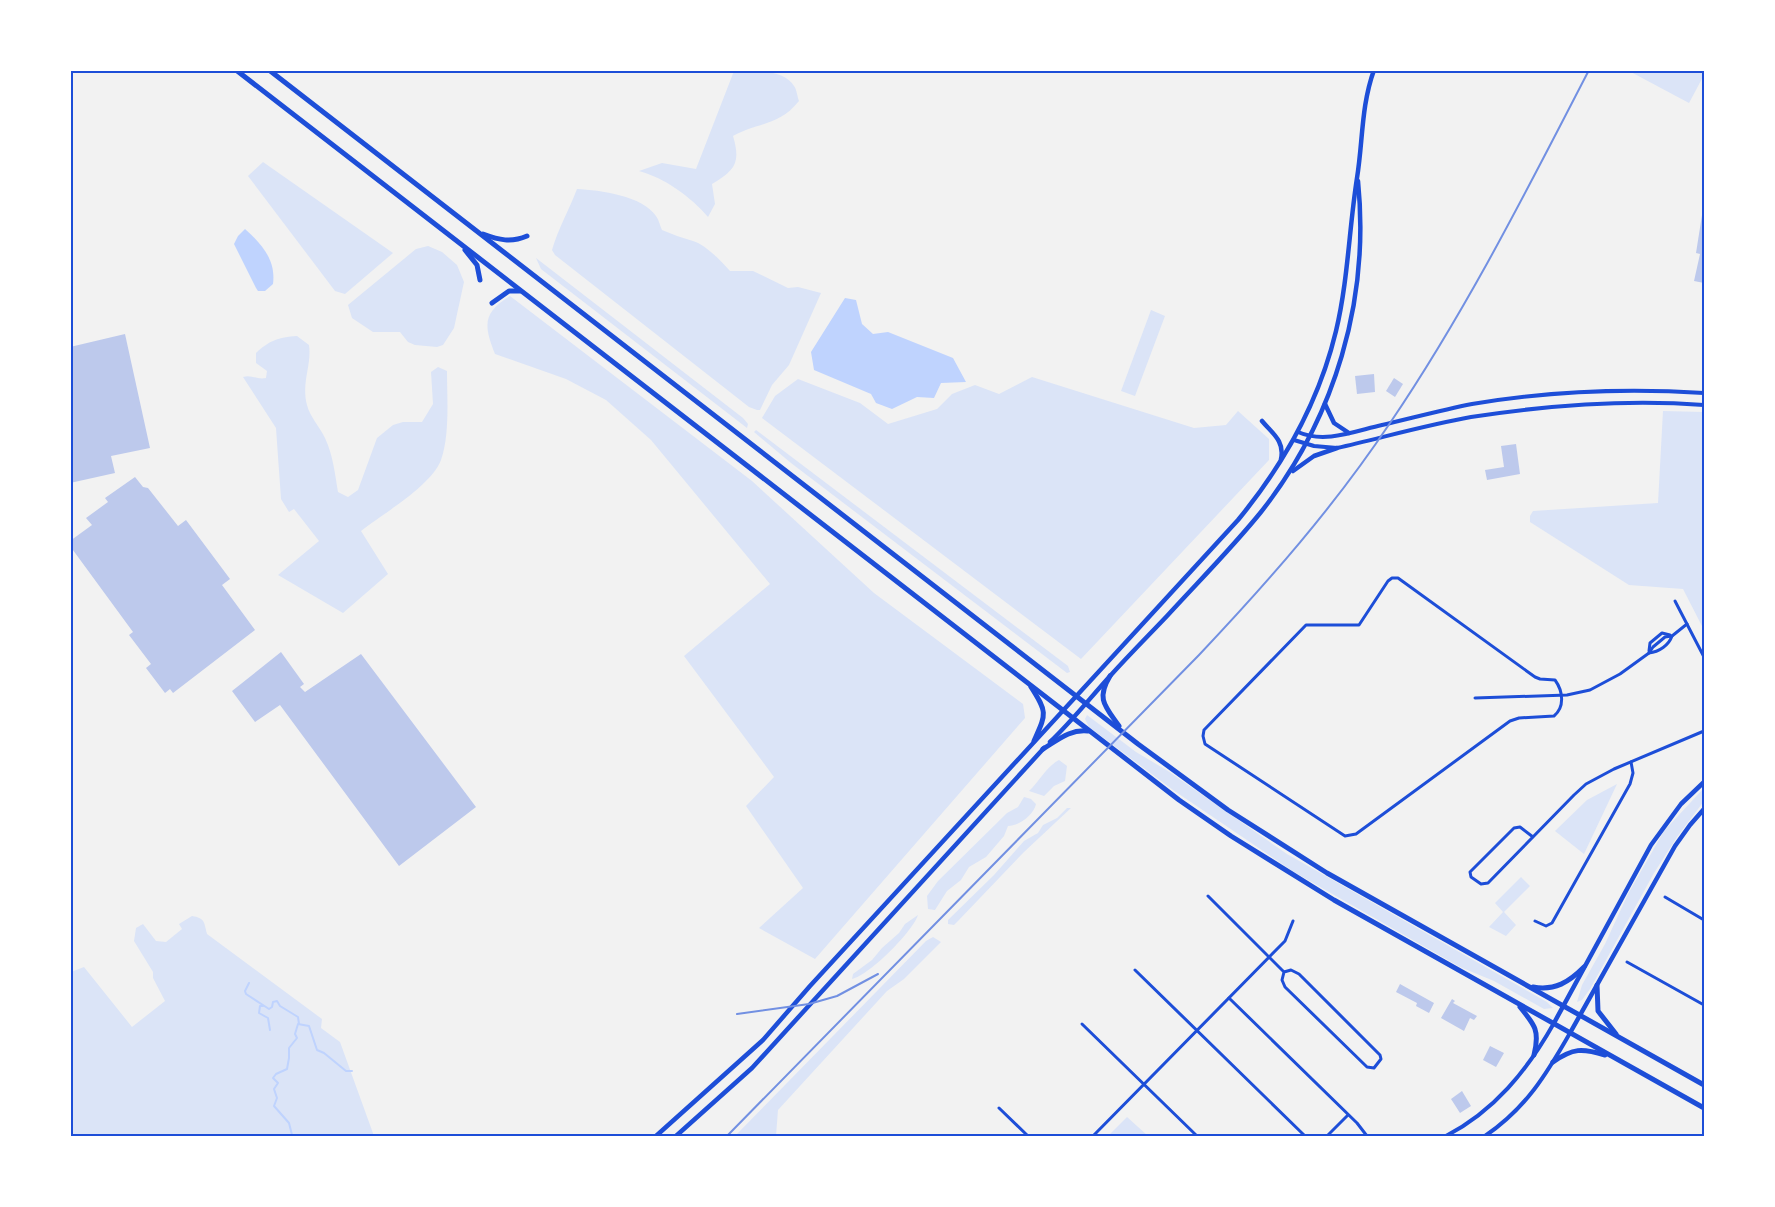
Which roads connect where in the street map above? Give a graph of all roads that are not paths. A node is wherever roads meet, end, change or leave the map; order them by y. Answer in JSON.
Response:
{"nodes":[{"id":1,"x":236,"y":70,"type":"edge"},
{"id":2,"x":269,"y":70,"type":"edge"},
{"id":3,"x":1374,"y":70,"type":"edge"},
{"id":4,"x":1358,"y":175,"type":"junction"},
{"id":5,"x":476,"y":231,"type":"junction"},
{"id":6,"x":527,"y":236,"type":"dead end"},
{"id":7,"x":460,"y":243,"type":"junction"},
{"id":8,"x":480,"y":280,"type":"dead end"},
{"id":9,"x":521,"y":291,"type":"junction"},
{"id":10,"x":492,"y":303,"type":"dead end"},
{"id":11,"x":1704,"y":393,"type":"edge"},
{"id":12,"x":1325,"y":404,"type":"junction"},
{"id":13,"x":1704,"y":405,"type":"edge"},
{"id":14,"x":1262,"y":421,"type":"dead end"},
{"id":15,"x":1298,"y":432,"type":"junction"},
{"id":16,"x":1349,"y":433,"type":"junction"},
{"id":17,"x":1310,"y":437,"type":"junction"},
{"id":18,"x":1294,"y":440,"type":"junction"},
{"id":19,"x":1306,"y":444,"type":"junction"},
{"id":20,"x":1336,"y":448,"type":"junction"},
{"id":21,"x":1280,"y":462,"type":"junction"},
{"id":22,"x":1283,"y":482,"type":"junction"},
{"id":23,"x":1675,"y":601,"type":"dead end"},
{"id":24,"x":1687,"y":624,"type":"junction"},
{"id":25,"x":1672,"y":636,"type":"junction"},
{"id":26,"x":1649,"y":653,"type":"junction"},
{"id":27,"x":1704,"y":657,"type":"edge"},
{"id":28,"x":1110,"y":676,"type":"junction"},
{"id":29,"x":1028,"y":683,"type":"junction"},
{"id":30,"x":1561,"y":695,"type":"junction"},
{"id":31,"x":1076,"y":696,"type":"junction"},
{"id":32,"x":1475,"y":698,"type":"dead end"},
{"id":33,"x":1087,"y":704,"type":"junction"},
{"id":34,"x":1064,"y":711,"type":"junction"},
{"id":35,"x":1074,"y":719,"type":"junction"},
{"id":36,"x":1704,"y":731,"type":"edge"},
{"id":37,"x":1091,"y":732,"type":"junction"},
{"id":38,"x":1123,"y":732,"type":"junction"},
{"id":39,"x":1034,"y":741,"type":"junction"},
{"id":40,"x":1043,"y":749,"type":"junction"},
{"id":41,"x":1631,"y":762,"type":"junction"},
{"id":42,"x":1704,"y":782,"type":"edge"},
{"id":43,"x":1704,"y":809,"type":"edge"},
{"id":44,"x":1533,"y":837,"type":"junction"},
{"id":45,"x":1208,"y":896,"type":"dead end"},
{"id":46,"x":1665,"y":897,"type":"dead end"},
{"id":47,"x":1704,"y":920,"type":"edge"},
{"id":48,"x":1293,"y":921,"type":"dead end"},
{"id":49,"x":1535,"y":921,"type":"dead end"},
{"id":50,"x":1269,"y":958,"type":"junction"},
{"id":51,"x":1627,"y":962,"type":"dead end"},
{"id":52,"x":1584,"y":967,"type":"junction"},
{"id":53,"x":1135,"y":970,"type":"dead end"},
{"id":54,"x":1284,"y":972,"type":"junction"},
{"id":55,"x":1523,"y":984,"type":"junction"},
{"id":56,"x":1597,"y":985,"type":"junction"},
{"id":57,"x":1229,"y":998,"type":"junction"},
{"id":58,"x":1517,"y":1003,"type":"junction"},
{"id":59,"x":1704,"y":1005,"type":"edge"},
{"id":60,"x":1563,"y":1006,"type":"junction"},
{"id":61,"x":1579,"y":1016,"type":"junction"},
{"id":62,"x":1554,"y":1023,"type":"junction"},
{"id":63,"x":1082,"y":1024,"type":"dead end"},
{"id":64,"x":1196,"y":1031,"type":"junction"},
{"id":65,"x":1570,"y":1032,"type":"junction"},
{"id":66,"x":1624,"y":1041,"type":"junction"},
{"id":67,"x":1534,"y":1055,"type":"junction"},
{"id":68,"x":1614,"y":1057,"type":"junction"},
{"id":69,"x":1554,"y":1062,"type":"junction"},
{"id":70,"x":1144,"y":1085,"type":"junction"},
{"id":71,"x":1704,"y":1085,"type":"edge"},
{"id":72,"x":999,"y":1108,"type":"dead end"},
{"id":73,"x":1704,"y":1108,"type":"edge"},
{"id":74,"x":1348,"y":1114,"type":"junction"},
{"id":75,"x":1327,"y":1136,"type":"edge"},
{"id":76,"x":656,"y":1137,"type":"edge"},
{"id":77,"x":676,"y":1137,"type":"edge"},
{"id":78,"x":1028,"y":1137,"type":"edge"},
{"id":79,"x":1093,"y":1137,"type":"edge"},
{"id":80,"x":1197,"y":1137,"type":"edge"},
{"id":81,"x":1305,"y":1137,"type":"edge"},
{"id":82,"x":1367,"y":1137,"type":"edge"},
{"id":83,"x":1446,"y":1137,"type":"edge"},
{"id":84,"x":1485,"y":1137,"type":"edge"}],
"edges":[{"from":1,"to":7,"type":"main road"},
{"from":2,"to":5,"type":"main road"},
{"from":3,"to":4,"type":"main road"},
{"from":4,"to":12,"type":"main road"},
{"from":4,"to":15,"type":"main road"},
{"from":5,"to":6,"type":"main road"},
{"from":5,"to":31,"type":"main road"},
{"from":7,"to":8,"type":"main road"},
{"from":7,"to":9,"type":"main road"},
{"from":9,"to":10,"type":"main road"},
{"from":9,"to":29,"type":"main road"},
{"from":11,"to":16,"type":"street"},
{"from":12,"to":16,"type":"main road"},
{"from":12,"to":17,"type":"main road"},
{"from":13,"to":20,"type":"street"},
{"from":14,"to":21,"type":"main road"},
{"from":15,"to":17,"type":"street"},
{"from":15,"to":18,"type":"main road"},
{"from":16,"to":17,"type":"street"},
{"from":17,"to":19,"type":"main road"},
{"from":18,"to":19,"type":"street"},
{"from":18,"to":21,"type":"main road"},
{"from":19,"to":20,"type":"street"},
{"from":19,"to":22,"type":"main road"},
{"from":20,"to":22,"type":"main road"},
{"from":21,"to":31,"type":"main road"},
{"from":22,"to":28,"type":"main road"},
{"from":23,"to":24,"type":"street"},
{"from":24,"to":25,"type":"street"},
{"from":24,"to":27,"type":"street"},
{"from":25,"to":26,"type":"street"},
{"from":25,"to":26,"type":"street"},
{"from":26,"to":30,"type":"street"},
{"from":28,"to":33,"type":"main road"},
{"from":28,"to":38,"type":"main road"},
{"from":29,"to":34,"type":"main road"},
{"from":29,"to":39,"type":"main road"},
{"from":30,"to":30,"type":"street"},
{"from":30,"to":32,"type":"street"},
{"from":31,"to":33,"type":"main road"},
{"from":31,"to":34,"type":"main road"},
{"from":33,"to":35,"type":"main road"},
{"from":33,"to":38,"type":"main road"},
{"from":34,"to":35,"type":"main road"},
{"from":34,"to":39,"type":"main road"},
{"from":35,"to":37,"type":"main road"},
{"from":35,"to":40,"type":"main road"},
{"from":36,"to":41,"type":"street"},
{"from":37,"to":40,"type":"main road"},
{"from":37,"to":58,"type":"main road"},
{"from":38,"to":55,"type":"main road"},
{"from":39,"to":76,"type":"main road"},
{"from":40,"to":77,"type":"main road"},
{"from":41,"to":44,"type":"street"},
{"from":41,"to":49,"type":"street"},
{"from":42,"to":52,"type":"main road"},
{"from":43,"to":56,"type":"main road"},
{"from":44,"to":44,"type":"street"},
{"from":45,"to":50,"type":"street"},
{"from":46,"to":47,"type":"street"},
{"from":48,"to":50,"type":"street"},
{"from":50,"to":54,"type":"street"},
{"from":50,"to":57,"type":"street"},
{"from":51,"to":59,"type":"street"},
{"from":52,"to":55,"type":"main road"},
{"from":52,"to":60,"type":"main road"},
{"from":53,"to":64,"type":"street"},
{"from":54,"to":54,"type":"street"},
{"from":55,"to":60,"type":"main road"},
{"from":56,"to":61,"type":"main road"},
{"from":56,"to":66,"type":"main road"},
{"from":57,"to":64,"type":"street"},
{"from":57,"to":74,"type":"street"},
{"from":58,"to":62,"type":"main road"},
{"from":58,"to":67,"type":"main road"},
{"from":60,"to":61,"type":"main road"},
{"from":60,"to":62,"type":"main road"},
{"from":61,"to":65,"type":"main road"},
{"from":61,"to":66,"type":"main road"},
{"from":62,"to":65,"type":"main road"},
{"from":62,"to":67,"type":"street"},
{"from":63,"to":70,"type":"street"},
{"from":64,"to":70,"type":"street"},
{"from":64,"to":81,"type":"street"},
{"from":65,"to":68,"type":"main road"},
{"from":65,"to":69,"type":"street"},
{"from":66,"to":71,"type":"main road"},
{"from":67,"to":83,"type":"street"},
{"from":68,"to":69,"type":"main road"},
{"from":68,"to":73,"type":"main road"},
{"from":69,"to":84,"type":"street"},
{"from":70,"to":79,"type":"street"},
{"from":70,"to":80,"type":"street"},
{"from":72,"to":78,"type":"street"},
{"from":74,"to":75,"type":"street"},
{"from":74,"to":82,"type":"street"}]}
